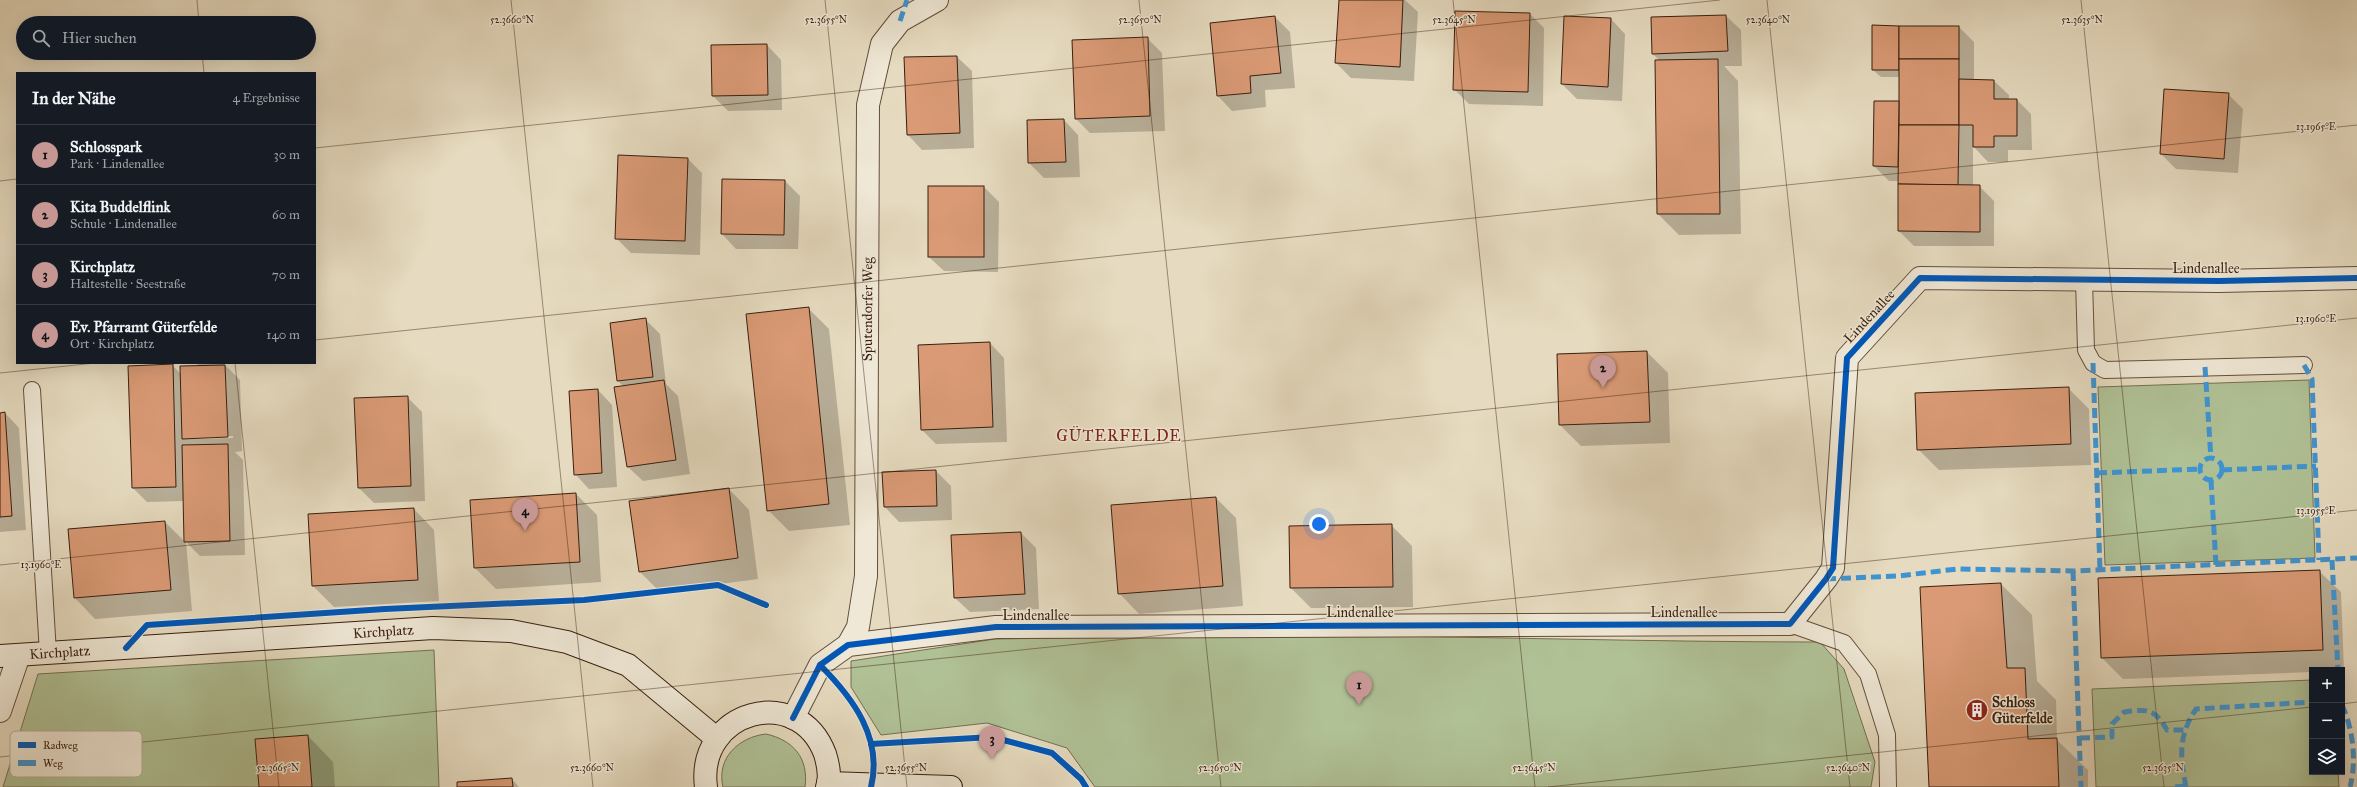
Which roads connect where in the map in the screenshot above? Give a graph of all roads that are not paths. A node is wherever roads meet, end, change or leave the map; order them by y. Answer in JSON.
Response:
{"nodes":[{"id":1,"x":937,"y":0,"type":"edge"},
{"id":2,"x":2357,"y":278,"type":"edge"},
{"id":3,"x":2084,"y":280,"type":"junction"},
{"id":4,"x":2304,"y":365,"type":"dead end"},
{"id":5,"x":32,"y":390,"type":"dead end"},
{"id":6,"x":1790,"y":624,"type":"junction"},
{"id":7,"x":848,"y":645,"type":"junction"},
{"id":8,"x":48,"y":653,"type":"junction"},
{"id":9,"x":10,"y":656,"type":"edge"},
{"id":10,"x":0,"y":711,"type":"edge"},
{"id":11,"x":793,"y":718,"type":"junction"},
{"id":12,"x":716,"y":738,"type":"junction"},
{"id":13,"x":828,"y":785,"type":"edge"},
{"id":14,"x":706,"y":787,"type":"edge"},
{"id":15,"x":951,"y":787,"type":"edge"},
{"id":16,"x":1888,"y":787,"type":"edge"}],
"edges":[{"from":1,"to":7,"type":"street","name":"Sputendorfer Weg"},
{"from":2,"to":3,"type":"street","name":"Lindenallee"},
{"from":3,"to":4,"type":"lane"},
{"from":3,"to":6,"type":"street","name":"Lindenallee"},
{"from":5,"to":8,"type":"lane"},
{"from":6,"to":7,"type":"street","name":"Lindenallee"},
{"from":6,"to":16,"type":"lane","name":"Lindenallee"},
{"from":7,"to":11,"type":"street","name":"Lindenallee"},
{"from":8,"to":9,"type":"street","name":"Kirchplatz"},
{"from":8,"to":12,"type":"street","name":"Kirchplatz"},
{"from":9,"to":10,"type":"street","name":"Kirchplatz"},
{"from":11,"to":12,"type":"street"},
{"from":11,"to":13,"type":"street"},
{"from":12,"to":14,"type":"street"},
{"from":13,"to":15,"type":"street"}]}
